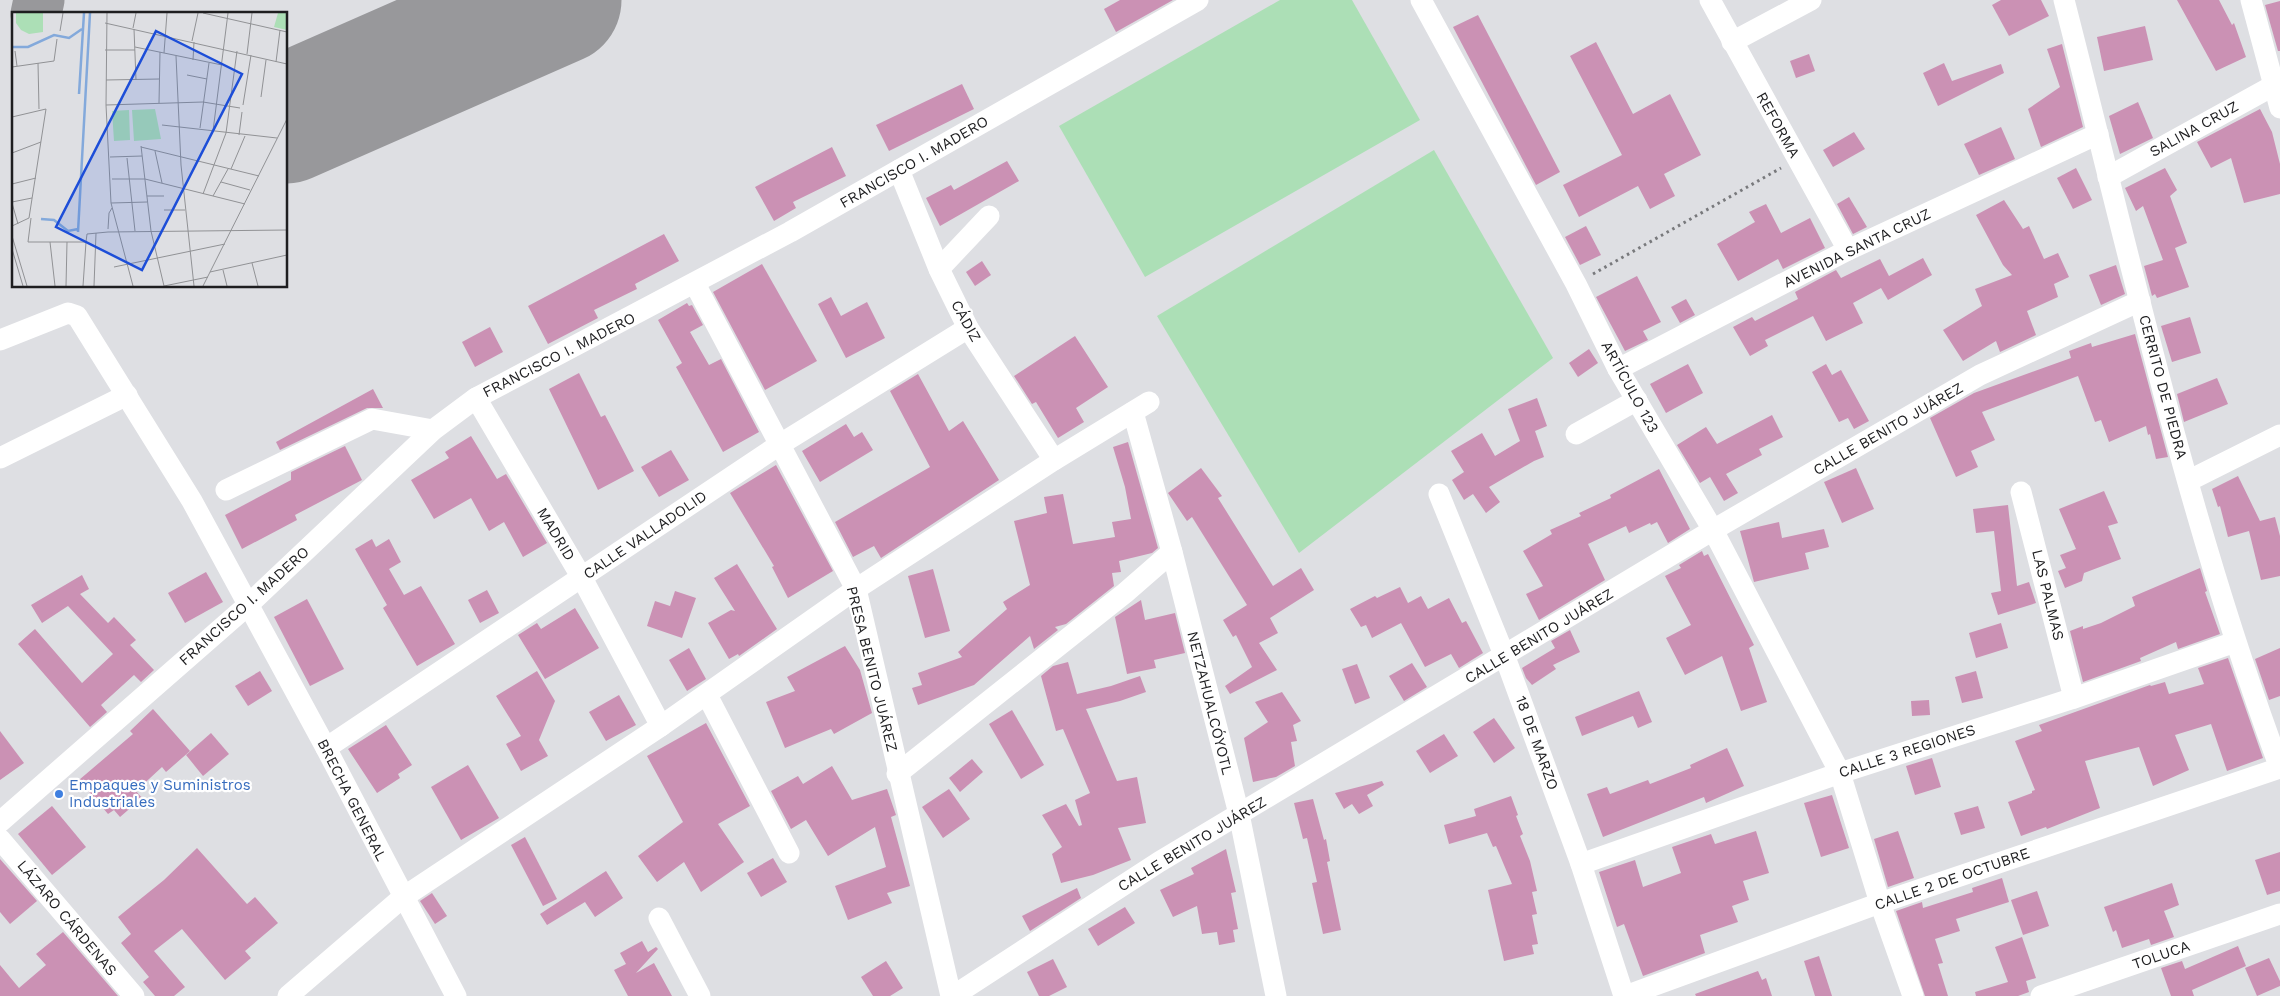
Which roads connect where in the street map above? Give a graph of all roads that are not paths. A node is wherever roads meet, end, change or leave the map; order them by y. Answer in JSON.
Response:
{"nodes":[{"id":1,"x":1198,"y":0,"type":"edge"},
{"id":2,"x":1421,"y":0,"type":"edge"},
{"id":3,"x":1710,"y":0,"type":"edge"},
{"id":4,"x":1811,"y":0,"type":"edge"},
{"id":5,"x":2064,"y":0,"type":"edge"},
{"id":6,"x":2251,"y":0,"type":"edge"},
{"id":7,"x":1732,"y":42,"type":"junction"},
{"id":8,"x":2277,"y":83,"type":"edge"},
{"id":9,"x":2280,"y":108,"type":"edge"},
{"id":10,"x":2098,"y":134,"type":"junction"},
{"id":11,"x":899,"y":170,"type":"junction"},
{"id":12,"x":2108,"y":177,"type":"junction"},
{"id":13,"x":989,"y":216,"type":"dead end"},
{"id":14,"x":1848,"y":250,"type":"junction"},
{"id":15,"x":939,"y":269,"type":"junction"},
{"id":16,"x":694,"y":284,"type":"junction"},
{"id":17,"x":2140,"y":301,"type":"junction"},
{"id":18,"x":968,"y":328,"type":"junction"},
{"id":19,"x":0,"y":340,"type":"edge"},
{"id":20,"x":1618,"y":369,"type":"junction"},
{"id":21,"x":127,"y":395,"type":"junction"},
{"id":22,"x":476,"y":398,"type":"junction"},
{"id":23,"x":1637,"y":400,"type":"junction"},
{"id":24,"x":433,"y":430,"type":"junction"},
{"id":25,"x":1576,"y":434,"type":"dead end"},
{"id":26,"x":2280,"y":435,"type":"edge"},
{"id":27,"x":779,"y":445,"type":"junction"},
{"id":28,"x":0,"y":458,"type":"edge"},
{"id":29,"x":1054,"y":460,"type":"junction"},
{"id":30,"x":2188,"y":481,"type":"junction"},
{"id":31,"x":226,"y":490,"type":"dead end"},
{"id":32,"x":2021,"y":492,"type":"dead end"},
{"id":33,"x":1439,"y":494,"type":"dead end"},
{"id":34,"x":1713,"y":530,"type":"junction"},
{"id":35,"x":1172,"y":552,"type":"junction"},
{"id":36,"x":582,"y":578,"type":"junction"},
{"id":37,"x":856,"y":589,"type":"junction"},
{"id":38,"x":248,"y":605,"type":"junction"},
{"id":39,"x":2235,"y":642,"type":"junction"},
{"id":40,"x":1505,"y":656,"type":"junction"},
{"id":41,"x":707,"y":695,"type":"junction"},
{"id":42,"x":2074,"y":698,"type":"junction"},
{"id":43,"x":661,"y":726,"type":"junction"},
{"id":44,"x":326,"y":748,"type":"junction"},
{"id":45,"x":2280,"y":768,"type":"edge"},
{"id":46,"x":1840,"y":773,"type":"junction"},
{"id":47,"x":897,"y":774,"type":"junction"},
{"id":48,"x":1239,"y":814,"type":"junction"},
{"id":49,"x":0,"y":822,"type":"edge"},
{"id":50,"x":0,"y":839,"type":"edge"},
{"id":51,"x":789,"y":853,"type":"dead end"},
{"id":52,"x":1581,"y":864,"type":"junction"},
{"id":53,"x":402,"y":898,"type":"junction"},
{"id":54,"x":1880,"y":903,"type":"junction"},
{"id":55,"x":2280,"y":914,"type":"edge"},
{"id":56,"x":659,"y":918,"type":"dead end"},
{"id":57,"x":134,"y":996,"type":"edge"},
{"id":58,"x":288,"y":996,"type":"edge"},
{"id":59,"x":456,"y":996,"type":"edge"},
{"id":60,"x":700,"y":996,"type":"edge"},
{"id":61,"x":952,"y":996,"type":"edge"},
{"id":62,"x":1276,"y":996,"type":"edge"},
{"id":63,"x":1625,"y":996,"type":"edge"},
{"id":64,"x":1913,"y":996,"type":"edge"},
{"id":65,"x":2041,"y":996,"type":"edge"}],
"edges":[{"from":1,"to":11,"type":"street","name":"FRANCISCO I. MADERO"},
{"from":2,"to":20,"type":"street","name":"ARTÍCULO 123"},
{"from":3,"to":7,"type":"street","name":"REFORMA"},
{"from":4,"to":7,"type":"street"},
{"from":5,"to":10,"type":"street","name":"CERRITO DE PIEDRA"},
{"from":6,"to":8,"type":"street"},
{"from":7,"to":14,"type":"street","name":"REFORMA"},
{"from":8,"to":9,"type":"street"},
{"from":8,"to":12,"type":"street","name":"SALINA CRUZ"},
{"from":10,"to":12,"type":"street","name":"CERRITO DE PIEDRA"},
{"from":10,"to":14,"type":"street","name":"AVENIDA SANTA CRUZ"},
{"from":11,"to":15,"type":"street","name":"CÁDIZ"},
{"from":11,"to":16,"type":"street","name":"FRANCISCO I. MADERO"},
{"from":12,"to":17,"type":"street","name":"CERRITO DE PIEDRA"},
{"from":13,"to":15,"type":"street"},
{"from":14,"to":20,"type":"street","name":"AVENIDA SANTA CRUZ"},
{"from":15,"to":18,"type":"street","name":"CÁDIZ"},
{"from":16,"to":22,"type":"street","name":"FRANCISCO I. MADERO"},
{"from":16,"to":27,"type":"street","name":"PRESA BENITO JUÁREZ"},
{"from":17,"to":30,"type":"street","name":"CERRITO DE PIEDRA"},
{"from":17,"to":34,"type":"street","name":"CALLE BENITO JUÁREZ"},
{"from":18,"to":27,"type":"street","name":"CALLE VALLADOLID"},
{"from":18,"to":29,"type":"street","name":"CÁDIZ"},
{"from":19,"to":21,"type":"street","name":"BRECHA GENERAL"},
{"from":20,"to":23,"type":"street","name":"ARTÍCULO 123"},
{"from":21,"to":28,"type":"street"},
{"from":21,"to":38,"type":"street","name":"BRECHA GENERAL"},
{"from":22,"to":24,"type":"street","name":"FRANCISCO I. MADERO"},
{"from":22,"to":36,"type":"street","name":"MADRID"},
{"from":23,"to":25,"type":"street"},
{"from":23,"to":34,"type":"street","name":"ARTÍCULO 123"},
{"from":24,"to":31,"type":"street"},
{"from":24,"to":38,"type":"street","name":"FRANCISCO I. MADERO"},
{"from":26,"to":30,"type":"street"},
{"from":27,"to":36,"type":"street","name":"CALLE VALLADOLID"},
{"from":27,"to":37,"type":"street","name":"PRESA BENITO JUÁREZ"},
{"from":29,"to":35,"type":"street","name":"NETZAHUALCÓYOTL"},
{"from":29,"to":37,"type":"street"},
{"from":30,"to":39,"type":"street","name":"CERRITO DE PIEDRA"},
{"from":32,"to":42,"type":"street","name":"LAS PALMAS"},
{"from":33,"to":40,"type":"street","name":"18 DE MARZO"},
{"from":34,"to":40,"type":"street","name":"CALLE BENITO JUÁREZ"},
{"from":34,"to":46,"type":"street","name":"ARTÍCULO 123"},
{"from":35,"to":47,"type":"street"},
{"from":35,"to":48,"type":"street","name":"NETZAHUALCÓYOTL"},
{"from":36,"to":43,"type":"street","name":"MADRID"},
{"from":36,"to":44,"type":"street","name":"CALLE VALLADOLID"},
{"from":37,"to":41,"type":"street"},
{"from":37,"to":47,"type":"street","name":"PRESA BENITO JUÁREZ"},
{"from":38,"to":44,"type":"street","name":"BRECHA GENERAL"},
{"from":38,"to":49,"type":"street","name":"FRANCISCO I. MADERO"},
{"from":39,"to":42,"type":"street","name":"CALLE 3 REGIONES"},
{"from":39,"to":45,"type":"street","name":"CERRITO DE PIEDRA"},
{"from":40,"to":48,"type":"street","name":"CALLE BENITO JUÁREZ"},
{"from":40,"to":52,"type":"street","name":"18 DE MARZO"},
{"from":41,"to":43,"type":"street"},
{"from":41,"to":51,"type":"street"},
{"from":42,"to":46,"type":"street","name":"CALLE 3 REGIONES"},
{"from":43,"to":53,"type":"street"},
{"from":44,"to":53,"type":"street","name":"BRECHA GENERAL"},
{"from":45,"to":54,"type":"street","name":"CALLE 2 DE OCTUBRE"},
{"from":46,"to":52,"type":"street","name":"CALLE 3 REGIONES"},
{"from":46,"to":54,"type":"street","name":"ARTÍCULO 123"},
{"from":47,"to":61,"type":"street","name":"PRESA BENITO JUÁREZ"},
{"from":48,"to":61,"type":"street","name":"CALLE BENITO JUÁREZ"},
{"from":48,"to":62,"type":"street","name":"NETZAHUALCÓYOTL"},
{"from":50,"to":57,"type":"street","name":"LÁZARO CÁRDENAS"},
{"from":52,"to":63,"type":"street","name":"18 DE MARZO"},
{"from":53,"to":58,"type":"street"},
{"from":53,"to":59,"type":"street","name":"BRECHA GENERAL"},
{"from":54,"to":63,"type":"street","name":"CALLE 2 DE OCTUBRE"},
{"from":54,"to":64,"type":"street","name":"ARTÍCULO 123"},
{"from":55,"to":65,"type":"street","name":"TOLUCA"},
{"from":56,"to":60,"type":"street"}]}
